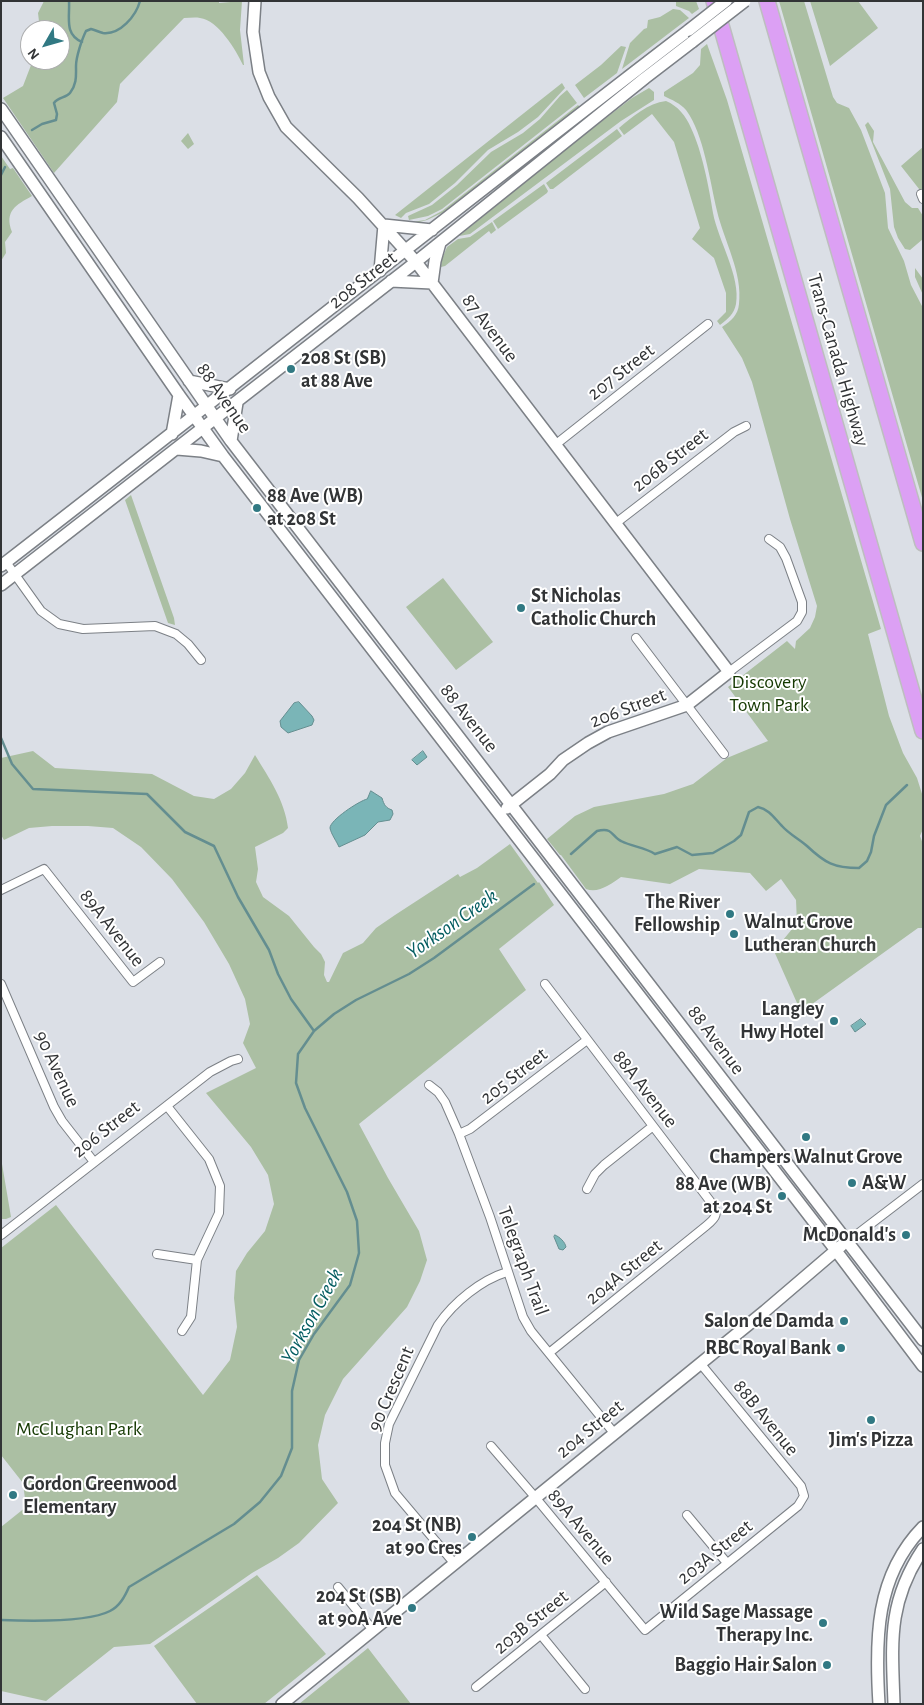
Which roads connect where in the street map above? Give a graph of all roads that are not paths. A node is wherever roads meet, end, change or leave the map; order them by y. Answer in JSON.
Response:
{"nodes":[{"id":1,"x":255,"y":1,"type":"edge"},
{"id":2,"x":714,"y":1,"type":"edge"},
{"id":3,"x":726,"y":1,"type":"edge"},
{"id":4,"x":745,"y":1,"type":"edge"},
{"id":5,"x":767,"y":1,"type":"edge"},
{"id":6,"x":1,"y":109,"type":"edge"},
{"id":7,"x":1,"y":137,"type":"edge"},
{"id":8,"x":384,"y":225,"type":"junction"},
{"id":9,"x":432,"y":230,"type":"junction"},
{"id":10,"x":440,"y":243,"type":"junction"},
{"id":11,"x":407,"y":250,"type":"junction"},
{"id":12,"x":416,"y":262,"type":"junction"},
{"id":13,"x":380,"y":271,"type":"junction"},
{"id":14,"x":391,"y":281,"type":"junction"},
{"id":15,"x":432,"y":283,"type":"junction"},
{"id":16,"x":708,"y":324,"type":"dead end"},
{"id":17,"x":189,"y":381,"type":"junction"},
{"id":18,"x":230,"y":389,"type":"junction"},
{"id":19,"x":179,"y":395,"type":"junction"},
{"id":20,"x":237,"y":403,"type":"junction"},
{"id":21,"x":206,"y":407,"type":"junction"},
{"id":22,"x":194,"y":416,"type":"junction"},
{"id":23,"x":215,"y":420,"type":"junction"},
{"id":24,"x":746,"y":426,"type":"dead end"},
{"id":25,"x":203,"y":429,"type":"junction"},
{"id":26,"x":172,"y":434,"type":"junction"},
{"id":27,"x":232,"y":441,"type":"junction"},
{"id":28,"x":555,"y":444,"type":"junction"},
{"id":29,"x":177,"y":449,"type":"junction"},
{"id":30,"x":223,"y":456,"type":"junction"},
{"id":31,"x":616,"y":523,"type":"junction"},
{"id":32,"x":769,"y":539,"type":"dead end"},
{"id":33,"x":923,"y":543,"type":"edge"},
{"id":34,"x":4,"y":564,"type":"edge"},
{"id":35,"x":15,"y":575,"type":"junction"},
{"id":36,"x":1,"y":585,"type":"edge"},
{"id":37,"x":636,"y":638,"type":"dead end"},
{"id":38,"x":201,"y":660,"type":"dead end"},
{"id":39,"x":729,"y":672,"type":"junction"},
{"id":40,"x":413,"y":703,"type":"junction"},
{"id":41,"x":687,"y":705,"type":"junction"},
{"id":42,"x":923,"y":731,"type":"edge"},
{"id":43,"x":724,"y":754,"type":"dead end"},
{"id":44,"x":474,"y":756,"type":"junction"},
{"id":45,"x":512,"y":804,"type":"junction"},
{"id":46,"x":499,"y":814,"type":"junction"},
{"id":47,"x":1,"y":890,"type":"edge"},
{"id":48,"x":160,"y":962,"type":"dead end"},
{"id":49,"x":634,"y":964,"type":"junction"},
{"id":50,"x":622,"y":973,"type":"junction"},
{"id":51,"x":1,"y":984,"type":"edge"},
{"id":52,"x":544,"y":984,"type":"dead end"},
{"id":53,"x":586,"y":1040,"type":"junction"},
{"id":54,"x":238,"y":1059,"type":"dead end"},
{"id":55,"x":429,"y":1085,"type":"dead end"},
{"id":56,"x":167,"y":1106,"type":"junction"},
{"id":57,"x":653,"y":1126,"type":"junction"},
{"id":58,"x":459,"y":1134,"type":"junction"},
{"id":59,"x":94,"y":1162,"type":"junction"},
{"id":60,"x":923,"y":1184,"type":"edge"},
{"id":61,"x":587,"y":1189,"type":"dead end"},
{"id":62,"x":716,"y":1214,"type":"joint"},
{"id":63,"x":1,"y":1235,"type":"edge"},
{"id":64,"x":847,"y":1242,"type":"junction"},
{"id":65,"x":836,"y":1250,"type":"junction"},
{"id":66,"x":157,"y":1254,"type":"dead end"},
{"id":67,"x":197,"y":1260,"type":"junction"},
{"id":68,"x":507,"y":1272,"type":"junction"},
{"id":69,"x":182,"y":1332,"type":"dead end"},
{"id":70,"x":923,"y":1340,"type":"edge"},
{"id":71,"x":549,"y":1353,"type":"junction"},
{"id":72,"x":700,"y":1363,"type":"junction"},
{"id":73,"x":923,"y":1366,"type":"edge"},
{"id":74,"x":614,"y":1433,"type":"junction"},
{"id":75,"x":491,"y":1446,"type":"dead end"},
{"id":76,"x":804,"y":1496,"type":"joint"},
{"id":77,"x":535,"y":1497,"type":"junction"},
{"id":78,"x":687,"y":1515,"type":"dead end"},
{"id":79,"x":923,"y":1527,"type":"edge"},
{"id":80,"x":923,"y":1549,"type":"edge"},
{"id":81,"x":454,"y":1563,"type":"junction"},
{"id":82,"x":726,"y":1563,"type":"junction"},
{"id":83,"x":606,"y":1582,"type":"junction"},
{"id":84,"x":338,"y":1587,"type":"dead end"},
{"id":85,"x":373,"y":1630,"type":"junction"},
{"id":86,"x":644,"y":1630,"type":"joint"},
{"id":87,"x":541,"y":1635,"type":"junction"},
{"id":88,"x":476,"y":1687,"type":"dead end"},
{"id":89,"x":585,"y":1689,"type":"dead end"},
{"id":90,"x":282,"y":1704,"type":"edge"},
{"id":91,"x":879,"y":1704,"type":"edge"},
{"id":92,"x":894,"y":1704,"type":"edge"}],
"edges":[{"from":1,"to":8,"type":"main road","name":"87 Avenue"},
{"from":2,"to":42,"type":"highway","name":"Trans-Canada Highway"},
{"from":3,"to":9,"type":"main road","name":"208 Street","bridge":true},
{"from":4,"to":10,"type":"main road","name":"208 Street","bridge":true},
{"from":5,"to":33,"type":"highway","name":"Trans-Canada Highway"},
{"from":6,"to":17,"type":"main road","name":"88 Avenue"},
{"from":7,"to":19,"type":"main road","name":"88 Avenue"},
{"from":8,"to":9,"type":"main road"},
{"from":8,"to":11,"type":"main road","name":"87 Avenue"},
{"from":8,"to":13,"type":"main road"},
{"from":9,"to":11,"type":"main road","name":"208 Street"},
{"from":10,"to":12,"type":"main road","name":"208 Street"},
{"from":10,"to":15,"type":"main road"},
{"from":11,"to":12,"type":"main road","name":"87 Avenue"},
{"from":11,"to":13,"type":"main road","name":"208 Street"},
{"from":12,"to":14,"type":"main road","name":"208 Street"},
{"from":12,"to":15,"type":"main road","name":"87 Avenue"},
{"from":13,"to":18,"type":"main road","name":"208 Street"},
{"from":14,"to":15,"type":"main road"},
{"from":14,"to":20,"type":"main road","name":"208 Street"},
{"from":15,"to":28,"type":"main road","name":"87 Avenue"},
{"from":16,"to":28,"type":"street","name":"207 Street"},
{"from":17,"to":18,"type":"main road"},
{"from":17,"to":21,"type":"main road","name":"88 Avenue"},
{"from":18,"to":21,"type":"main road","name":"208 Street"},
{"from":19,"to":22,"type":"main road","name":"88 Avenue"},
{"from":19,"to":26,"type":"main road"},
{"from":20,"to":23,"type":"main road","name":"208 Street"},
{"from":20,"to":27,"type":"main road"},
{"from":21,"to":22,"type":"main road","name":"208 Street"},
{"from":21,"to":23,"type":"main road","name":"88 Avenue"},
{"from":22,"to":25,"type":"main road","name":"88 Avenue"},
{"from":22,"to":26,"type":"main road","name":"208 Street"},
{"from":23,"to":25,"type":"main road","name":"208 Street"},
{"from":23,"to":27,"type":"main road","name":"88 Avenue"},
{"from":24,"to":31,"type":"street","name":"206B Street"},
{"from":25,"to":29,"type":"main road","name":"208 Street"},
{"from":25,"to":30,"type":"main road","name":"88 Avenue"},
{"from":26,"to":34,"type":"main road","name":"208 Street"},
{"from":27,"to":44,"type":"main road","name":"88 Avenue"},
{"from":28,"to":31,"type":"main road","name":"87 Avenue"},
{"from":29,"to":30,"type":"main road"},
{"from":29,"to":35,"type":"main road","name":"208 Street"},
{"from":30,"to":40,"type":"main road","name":"88 Avenue"},
{"from":31,"to":39,"type":"main road","name":"87 Avenue"},
{"from":32,"to":39,"type":"street","name":"206 Street"},
{"from":34,"to":35,"type":"street"},
{"from":35,"to":36,"type":"main road","name":"208 Street"},
{"from":35,"to":38,"type":"street"},
{"from":37,"to":41,"type":"street"},
{"from":39,"to":41,"type":"main road","name":"206 Street"},
{"from":40,"to":44,"type":"main road"},
{"from":40,"to":46,"type":"main road","name":"88 Avenue"},
{"from":41,"to":43,"type":"street"},
{"from":41,"to":45,"type":"main road","name":"206 Street"},
{"from":44,"to":45,"type":"main road","name":"88 Avenue"},
{"from":45,"to":46,"type":"main road","name":"206 Street"},
{"from":45,"to":49,"type":"main road","name":"88 Avenue"},
{"from":46,"to":50,"type":"main road","name":"88 Avenue"},
{"from":47,"to":48,"type":"street","name":"89A Avenue"},
{"from":49,"to":50,"type":"main road"},
{"from":49,"to":64,"type":"main road","name":"88 Avenue"},
{"from":50,"to":65,"type":"main road","name":"88 Avenue"},
{"from":51,"to":59,"type":"street","name":"90 Avenue"},
{"from":52,"to":53,"type":"street","name":"88A Avenue"},
{"from":53,"to":57,"type":"street","name":"88A Avenue"},
{"from":53,"to":58,"type":"street","name":"205 Street"},
{"from":54,"to":56,"type":"street","name":"206 Street"},
{"from":55,"to":58,"type":"street","name":"Telegraph Trail"},
{"from":56,"to":59,"type":"street","name":"206 Street"},
{"from":56,"to":67,"type":"street"},
{"from":57,"to":61,"type":"street"},
{"from":57,"to":62,"type":"street","name":"88A Avenue"},
{"from":58,"to":68,"type":"street","name":"Telegraph Trail"},
{"from":59,"to":63,"type":"street","name":"206 Street"},
{"from":60,"to":64,"type":"street","name":"204 Street"},
{"from":62,"to":71,"type":"street","name":"204A Street"},
{"from":64,"to":65,"type":"main road","name":"204 Street"},
{"from":64,"to":70,"type":"main road","name":"88 Avenue"},
{"from":65,"to":72,"type":"main road","name":"204 Street"},
{"from":65,"to":73,"type":"main road","name":"88 Avenue"},
{"from":66,"to":67,"type":"street"},
{"from":67,"to":69,"type":"street"},
{"from":68,"to":71,"type":"street","name":"Telegraph Trail"},
{"from":68,"to":81,"type":"street","name":"90 Crescent"},
{"from":71,"to":74,"type":"street","name":"Telegraph Trail"},
{"from":72,"to":74,"type":"main road","name":"204 Street"},
{"from":72,"to":76,"type":"street","name":"88B Avenue"},
{"from":74,"to":77,"type":"main road","name":"204 Street"},
{"from":75,"to":77,"type":"street","name":"89A Avenue"},
{"from":76,"to":82,"type":"street","name":"203A Street"},
{"from":77,"to":81,"type":"main road","name":"204 Street"},
{"from":77,"to":83,"type":"street","name":"89A Avenue"},
{"from":78,"to":82,"type":"street"},
{"from":79,"to":91,"type":"main road"},
{"from":80,"to":92,"type":"main road"},
{"from":81,"to":85,"type":"main road","name":"204 Street"},
{"from":82,"to":86,"type":"street","name":"203A Street"},
{"from":83,"to":86,"type":"street","name":"89A Avenue"},
{"from":83,"to":87,"type":"street","name":"203B Street"},
{"from":84,"to":85,"type":"street"},
{"from":85,"to":90,"type":"main road","name":"204 Street"},
{"from":87,"to":88,"type":"street","name":"203B Street"},
{"from":87,"to":89,"type":"street"}]}
